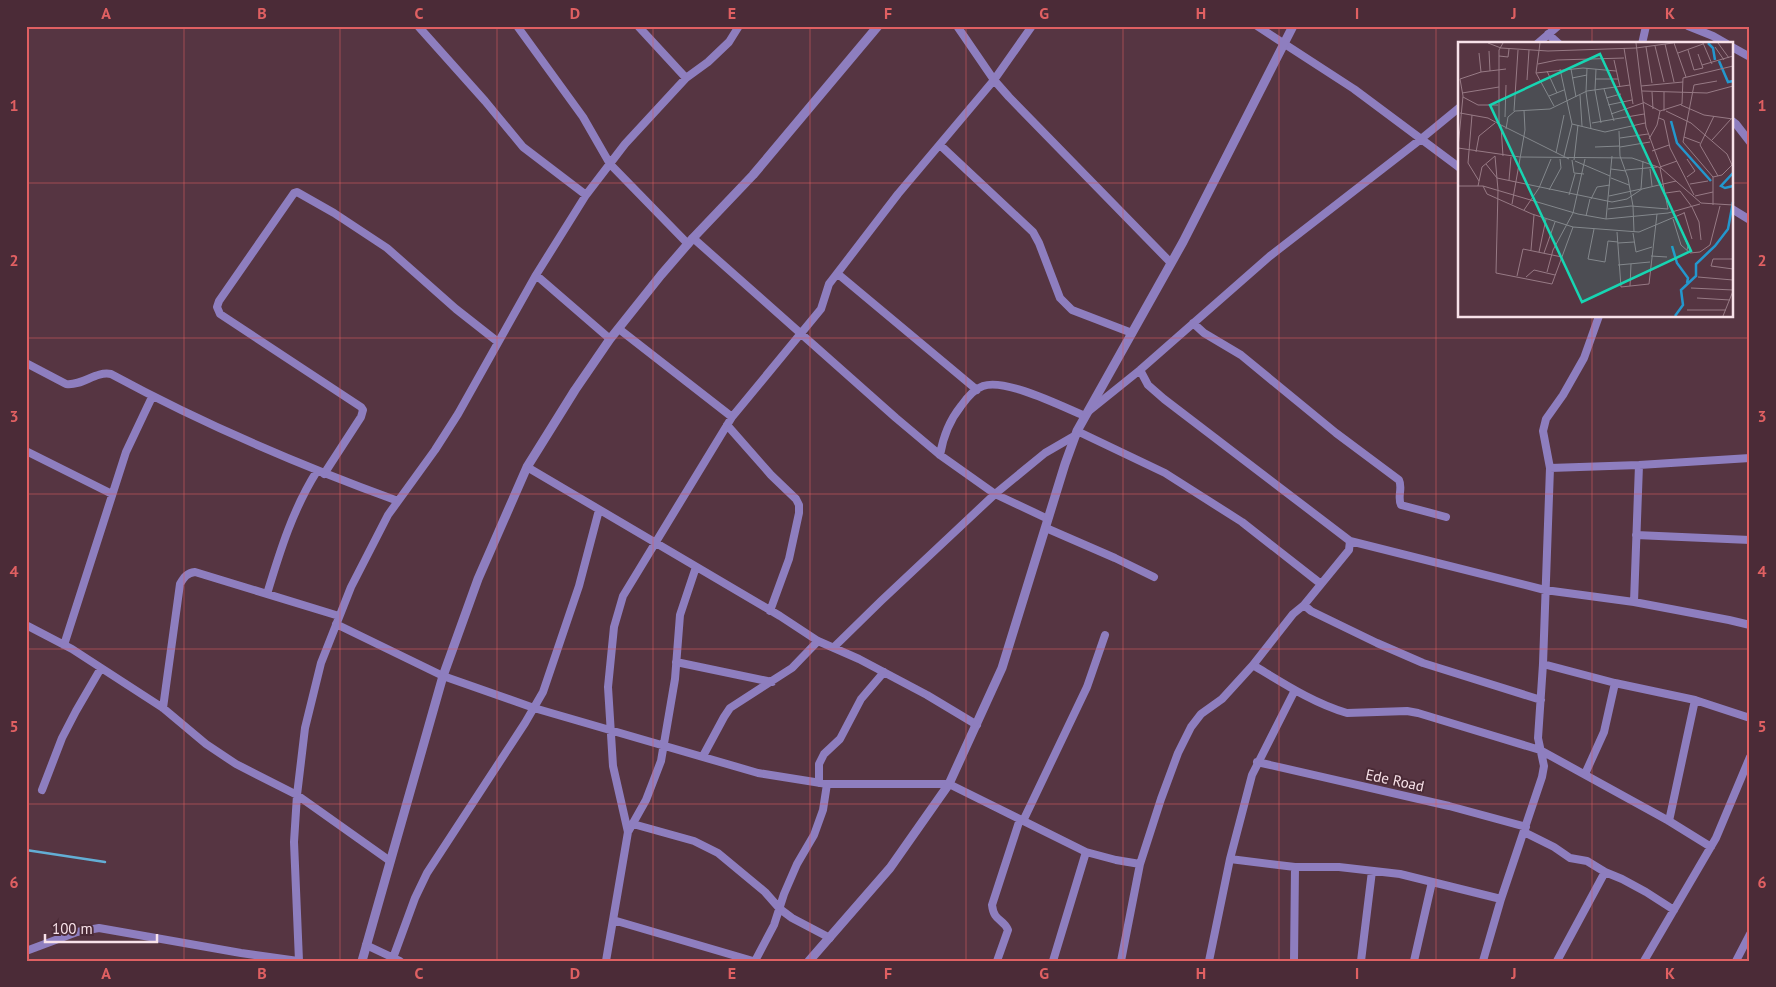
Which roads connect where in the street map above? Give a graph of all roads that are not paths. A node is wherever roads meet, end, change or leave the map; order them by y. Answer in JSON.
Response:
{"nodes":[{"id":1,"x":418,"y":26,"type":"edge"},
{"id":2,"x":517,"y":26,"type":"edge"},
{"id":3,"x":638,"y":26,"type":"edge"},
{"id":4,"x":739,"y":26,"type":"edge"},
{"id":5,"x":878,"y":26,"type":"edge"},
{"id":6,"x":957,"y":26,"type":"edge"},
{"id":7,"x":1032,"y":26,"type":"edge"},
{"id":8,"x":1257,"y":26,"type":"edge"},
{"id":9,"x":1293,"y":26,"type":"edge"},
{"id":10,"x":1558,"y":26,"type":"edge"},
{"id":11,"x":1646,"y":26,"type":"edge"},
{"id":12,"x":1688,"y":26,"type":"edge"},
{"id":13,"x":1548,"y":34,"type":"junction"},
{"id":14,"x":1538,"y":42,"type":"edge"},
{"id":15,"x":1556,"y":42,"type":"edge"},
{"id":16,"x":1642,"y":42,"type":"edge"},
{"id":17,"x":1724,"y":42,"type":"edge"},
{"id":18,"x":1283,"y":44,"type":"junction"},
{"id":19,"x":1734,"y":48,"type":"edge"},
{"id":20,"x":1750,"y":57,"type":"edge"},
{"id":21,"x":686,"y":78,"type":"junction"},
{"id":22,"x":994,"y":80,"type":"junction"},
{"id":23,"x":1458,"y":109,"type":"edge"},
{"id":24,"x":1734,"y":122,"type":"edge"},
{"id":25,"x":1421,"y":139,"type":"junction"},
{"id":26,"x":1750,"y":142,"type":"edge"},
{"id":27,"x":940,"y":145,"type":"junction"},
{"id":28,"x":610,"y":164,"type":"junction"},
{"id":29,"x":1458,"y":167,"type":"edge"},
{"id":30,"x":586,"y":195,"type":"junction"},
{"id":31,"x":1734,"y":210,"type":"edge"},
{"id":32,"x":1750,"y":220,"type":"edge"},
{"id":33,"x":690,"y":241,"type":"junction"},
{"id":34,"x":1171,"y":263,"type":"junction"},
{"id":35,"x":838,"y":274,"type":"junction"},
{"id":36,"x":536,"y":275,"type":"junction"},
{"id":37,"x":1598,"y":318,"type":"edge"},
{"id":38,"x":1193,"y":324,"type":"junction"},
{"id":39,"x":619,"y":329,"type":"junction"},
{"id":40,"x":801,"y":334,"type":"junction"},
{"id":41,"x":1132,"y":334,"type":"junction"},
{"id":42,"x":610,"y":340,"type":"junction"},
{"id":43,"x":498,"y":342,"type":"junction"},
{"id":44,"x":26,"y":362,"type":"edge"},
{"id":45,"x":1140,"y":370,"type":"junction"},
{"id":46,"x":977,"y":390,"type":"junction"},
{"id":47,"x":152,"y":397,"type":"junction"},
{"id":48,"x":1087,"y":414,"type":"junction"},
{"id":49,"x":732,"y":417,"type":"junction"},
{"id":50,"x":727,"y":425,"type":"junction"},
{"id":51,"x":1077,"y":433,"type":"junction"},
{"id":52,"x":26,"y":451,"type":"edge"},
{"id":53,"x":940,"y":455,"type":"junction"},
{"id":54,"x":1750,"y":458,"type":"edge"},
{"id":55,"x":1639,"y":465,"type":"junction"},
{"id":56,"x":527,"y":467,"type":"junction"},
{"id":57,"x":1550,"y":468,"type":"junction"},
{"id":58,"x":321,"y":472,"type":"junction"},
{"id":59,"x":112,"y":494,"type":"junction"},
{"id":60,"x":995,"y":494,"type":"junction"},
{"id":61,"x":398,"y":501,"type":"junction"},
{"id":62,"x":600,"y":510,"type":"junction"},
{"id":63,"x":1446,"y":517,"type":"dead end"},
{"id":64,"x":1047,"y":523,"type":"junction"},
{"id":65,"x":1636,"y":535,"type":"junction"},
{"id":66,"x":1350,"y":540,"type":"junction"},
{"id":67,"x":1750,"y":540,"type":"edge"},
{"id":68,"x":656,"y":544,"type":"junction"},
{"id":69,"x":696,"y":567,"type":"junction"},
{"id":70,"x":1154,"y":578,"type":"dead end"},
{"id":71,"x":1321,"y":584,"type":"junction"},
{"id":72,"x":1545,"y":590,"type":"junction"},
{"id":73,"x":267,"y":594,"type":"junction"},
{"id":74,"x":1634,"y":602,"type":"junction"},
{"id":75,"x":1304,"y":605,"type":"junction"},
{"id":76,"x":770,"y":610,"type":"junction"},
{"id":77,"x":339,"y":616,"type":"junction"},
{"id":78,"x":336,"y":624,"type":"junction"},
{"id":79,"x":26,"y":626,"type":"edge"},
{"id":80,"x":1750,"y":626,"type":"edge"},
{"id":81,"x":1105,"y":635,"type":"dead end"},
{"id":82,"x":818,"y":641,"type":"junction"},
{"id":83,"x":64,"y":645,"type":"junction"},
{"id":84,"x":834,"y":647,"type":"junction"},
{"id":85,"x":676,"y":662,"type":"junction"},
{"id":86,"x":1543,"y":664,"type":"junction"},
{"id":87,"x":1253,"y":665,"type":"junction"},
{"id":88,"x":101,"y":668,"type":"junction"},
{"id":89,"x":884,"y":672,"type":"junction"},
{"id":90,"x":443,"y":676,"type":"junction"},
{"id":91,"x":772,"y":682,"type":"junction"},
{"id":92,"x":1615,"y":683,"type":"junction"},
{"id":93,"x":1294,"y":690,"type":"junction"},
{"id":94,"x":1541,"y":700,"type":"junction"},
{"id":95,"x":1695,"y":700,"type":"junction"},
{"id":96,"x":163,"y":708,"type":"junction"},
{"id":97,"x":534,"y":708,"type":"junction"},
{"id":98,"x":1750,"y":718,"type":"edge"},
{"id":99,"x":977,"y":725,"type":"junction"},
{"id":100,"x":610,"y":730,"type":"junction"},
{"id":101,"x":664,"y":745,"type":"junction"},
{"id":102,"x":1540,"y":750,"type":"junction"},
{"id":103,"x":703,"y":756,"type":"junction"},
{"id":104,"x":1750,"y":757,"type":"edge"},
{"id":105,"x":1257,"y":762,"type":"junction"},
{"id":106,"x":1585,"y":774,"type":"junction"},
{"id":107,"x":823,"y":784,"type":"junction"},
{"id":108,"x":949,"y":784,"type":"junction"},
{"id":109,"x":42,"y":790,"type":"dead end"},
{"id":110,"x":297,"y":795,"type":"junction"},
{"id":111,"x":1022,"y":820,"type":"junction"},
{"id":112,"x":1669,"y":820,"type":"junction"},
{"id":113,"x":633,"y":824,"type":"junction"},
{"id":114,"x":1525,"y":830,"type":"junction"},
{"id":115,"x":628,"y":832,"type":"junction"},
{"id":116,"x":1711,"y":847,"type":"junction"},
{"id":117,"x":1086,"y":852,"type":"junction"},
{"id":118,"x":1230,"y":858,"type":"junction"},
{"id":119,"x":390,"y":861,"type":"junction"},
{"id":120,"x":1140,"y":864,"type":"junction"},
{"id":121,"x":1295,"y":867,"type":"junction"},
{"id":122,"x":1372,"y":871,"type":"junction"},
{"id":123,"x":1605,"y":872,"type":"junction"},
{"id":124,"x":1432,"y":882,"type":"junction"},
{"id":125,"x":1501,"y":898,"type":"junction"},
{"id":126,"x":780,"y":909,"type":"junction"},
{"id":127,"x":1674,"y":910,"type":"junction"},
{"id":128,"x":613,"y":920,"type":"junction"},
{"id":129,"x":1750,"y":934,"type":"edge"},
{"id":130,"x":830,"y":938,"type":"junction"},
{"id":131,"x":366,"y":945,"type":"junction"},
{"id":132,"x":26,"y":951,"type":"edge"},
{"id":133,"x":397,"y":959,"type":"edge"},
{"id":134,"x":298,"y":961,"type":"edge"},
{"id":135,"x":362,"y":961,"type":"edge"},
{"id":136,"x":606,"y":961,"type":"edge"},
{"id":137,"x":754,"y":961,"type":"edge"},
{"id":138,"x":809,"y":961,"type":"edge"},
{"id":139,"x":997,"y":961,"type":"edge"},
{"id":140,"x":1053,"y":961,"type":"edge"},
{"id":141,"x":1121,"y":961,"type":"edge"},
{"id":142,"x":1209,"y":961,"type":"edge"},
{"id":143,"x":1294,"y":961,"type":"edge"},
{"id":144,"x":1361,"y":961,"type":"edge"},
{"id":145,"x":1414,"y":961,"type":"edge"},
{"id":146,"x":1483,"y":961,"type":"edge"},
{"id":147,"x":1557,"y":961,"type":"edge"},
{"id":148,"x":1644,"y":961,"type":"edge"},
{"id":149,"x":1736,"y":961,"type":"edge"}],
"edges":[{"from":1,"to":30,"type":"street"},
{"from":2,"to":28,"type":"street"},
{"from":3,"to":21,"type":"street"},
{"from":4,"to":21,"type":"street"},
{"from":5,"to":33,"type":"street"},
{"from":6,"to":22,"type":"street"},
{"from":7,"to":22,"type":"street"},
{"from":8,"to":18,"type":"street"},
{"from":9,"to":18,"type":"street"},
{"from":10,"to":13,"type":"street"},
{"from":11,"to":16,"type":"street"},
{"from":12,"to":17,"type":"street"},
{"from":13,"to":14,"type":"street"},
{"from":13,"to":15,"type":"street"},
{"from":18,"to":25,"type":"street"},
{"from":18,"to":34,"type":"street"},
{"from":19,"to":20,"type":"street"},
{"from":21,"to":28,"type":"street"},
{"from":22,"to":27,"type":"street"},
{"from":22,"to":34,"type":"street"},
{"from":23,"to":25,"type":"street"},
{"from":24,"to":26,"type":"street"},
{"from":25,"to":29,"type":"street"},
{"from":25,"to":38,"type":"street"},
{"from":27,"to":35,"type":"street"},
{"from":27,"to":41,"type":"street"},
{"from":28,"to":30,"type":"street"},
{"from":28,"to":33,"type":"street"},
{"from":30,"to":36,"type":"street"},
{"from":31,"to":32,"type":"street"},
{"from":33,"to":39,"type":"street"},
{"from":33,"to":40,"type":"street"},
{"from":34,"to":41,"type":"street"},
{"from":35,"to":40,"type":"street"},
{"from":35,"to":46,"type":"street"},
{"from":36,"to":42,"type":"street"},
{"from":36,"to":43,"type":"street"},
{"from":37,"to":57,"type":"street"},
{"from":38,"to":45,"type":"street"},
{"from":38,"to":63,"type":"street"},
{"from":39,"to":42,"type":"street"},
{"from":39,"to":49,"type":"street"},
{"from":40,"to":49,"type":"street"},
{"from":40,"to":53,"type":"street"},
{"from":41,"to":48,"type":"street"},
{"from":42,"to":56,"type":"street"},
{"from":43,"to":58,"type":"street"},
{"from":43,"to":61,"type":"street"},
{"from":44,"to":47,"type":"street"},
{"from":45,"to":48,"type":"street"},
{"from":45,"to":66,"type":"street"},
{"from":46,"to":48,"type":"street"},
{"from":46,"to":53,"type":"street"},
{"from":47,"to":58,"type":"street"},
{"from":47,"to":59,"type":"street"},
{"from":48,"to":51,"type":"street"},
{"from":49,"to":50,"type":"street"},
{"from":50,"to":68,"type":"street"},
{"from":50,"to":76,"type":"street"},
{"from":51,"to":60,"type":"street"},
{"from":51,"to":64,"type":"street"},
{"from":51,"to":71,"type":"street"},
{"from":52,"to":59,"type":"street"},
{"from":53,"to":60,"type":"street"},
{"from":54,"to":55,"type":"street"},
{"from":55,"to":57,"type":"street"},
{"from":55,"to":65,"type":"street"},
{"from":56,"to":62,"type":"street"},
{"from":56,"to":90,"type":"street"},
{"from":57,"to":72,"type":"street"},
{"from":58,"to":61,"type":"street"},
{"from":58,"to":73,"type":"street"},
{"from":59,"to":83,"type":"street"},
{"from":60,"to":64,"type":"street"},
{"from":60,"to":84,"type":"street"},
{"from":61,"to":77,"type":"street"},
{"from":62,"to":68,"type":"street"},
{"from":62,"to":97,"type":"street"},
{"from":64,"to":70,"type":"street"},
{"from":64,"to":99,"type":"street"},
{"from":65,"to":67,"type":"street"},
{"from":65,"to":74,"type":"street"},
{"from":66,"to":71,"type":"street"},
{"from":66,"to":72,"type":"street"},
{"from":68,"to":69,"type":"street"},
{"from":68,"to":100,"type":"street"},
{"from":69,"to":76,"type":"street"},
{"from":69,"to":85,"type":"street"},
{"from":71,"to":75,"type":"street"},
{"from":72,"to":74,"type":"street"},
{"from":72,"to":86,"type":"street"},
{"from":73,"to":77,"type":"street"},
{"from":73,"to":96,"type":"street"},
{"from":74,"to":80,"type":"street"},
{"from":75,"to":87,"type":"street"},
{"from":75,"to":94,"type":"street"},
{"from":76,"to":82,"type":"street"},
{"from":77,"to":78,"type":"street"},
{"from":78,"to":90,"type":"street"},
{"from":78,"to":110,"type":"street"},
{"from":79,"to":83,"type":"street"},
{"from":81,"to":111,"type":"street"},
{"from":82,"to":84,"type":"street"},
{"from":82,"to":91,"type":"street"},
{"from":83,"to":88,"type":"street"},
{"from":84,"to":89,"type":"street"},
{"from":85,"to":91,"type":"street"},
{"from":85,"to":101,"type":"street"},
{"from":86,"to":92,"type":"street"},
{"from":86,"to":94,"type":"street"},
{"from":87,"to":93,"type":"street"},
{"from":87,"to":120,"type":"street"},
{"from":88,"to":96,"type":"street"},
{"from":88,"to":109,"type":"street"},
{"from":89,"to":99,"type":"street"},
{"from":89,"to":107,"type":"street"},
{"from":90,"to":97,"type":"street"},
{"from":90,"to":119,"type":"street"},
{"from":91,"to":103,"type":"street"},
{"from":92,"to":95,"type":"street"},
{"from":92,"to":106,"type":"street"},
{"from":93,"to":102,"type":"street"},
{"from":93,"to":105,"type":"street"},
{"from":94,"to":102,"type":"street"},
{"from":95,"to":98,"type":"street"},
{"from":95,"to":112,"type":"street"},
{"from":96,"to":110,"type":"street"},
{"from":97,"to":100,"type":"street"},
{"from":97,"to":133,"type":"street"},
{"from":99,"to":108,"type":"street"},
{"from":100,"to":101,"type":"street"},
{"from":100,"to":115,"type":"street"},
{"from":101,"to":103,"type":"street"},
{"from":101,"to":113,"type":"street"},
{"from":102,"to":106,"type":"street"},
{"from":102,"to":114,"type":"street"},
{"from":103,"to":107,"type":"street"},
{"from":104,"to":116,"type":"street"},
{"from":105,"to":114,"type":"street","name":"Ede Road"},
{"from":105,"to":118,"type":"street"},
{"from":106,"to":112,"type":"street"},
{"from":107,"to":108,"type":"street"},
{"from":107,"to":126,"type":"street"},
{"from":108,"to":111,"type":"street"},
{"from":108,"to":130,"type":"street"},
{"from":110,"to":119,"type":"street"},
{"from":110,"to":134,"type":"street"},
{"from":111,"to":117,"type":"street"},
{"from":111,"to":139,"type":"street"},
{"from":112,"to":116,"type":"street"},
{"from":113,"to":115,"type":"street"},
{"from":113,"to":126,"type":"street"},
{"from":114,"to":123,"type":"street","name":"Ede Road"},
{"from":114,"to":125,"type":"street"},
{"from":115,"to":128,"type":"street"},
{"from":116,"to":127,"type":"street"},
{"from":117,"to":120,"type":"street"},
{"from":117,"to":140,"type":"street"},
{"from":118,"to":121,"type":"street"},
{"from":118,"to":142,"type":"street"},
{"from":119,"to":131,"type":"street"},
{"from":120,"to":141,"type":"street"},
{"from":121,"to":122,"type":"street"},
{"from":121,"to":143,"type":"street"},
{"from":122,"to":124,"type":"street"},
{"from":122,"to":144,"type":"street"},
{"from":123,"to":127,"type":"street","name":"Ede Road"},
{"from":123,"to":147,"type":"street"},
{"from":124,"to":125,"type":"street"},
{"from":124,"to":145,"type":"street"},
{"from":125,"to":146,"type":"street"},
{"from":126,"to":130,"type":"street"},
{"from":126,"to":137,"type":"street"},
{"from":127,"to":148,"type":"street"},
{"from":128,"to":136,"type":"street"},
{"from":128,"to":137,"type":"street"},
{"from":129,"to":149,"type":"street"},
{"from":130,"to":138,"type":"street"},
{"from":131,"to":133,"type":"street"},
{"from":131,"to":135,"type":"street"},
{"from":132,"to":134,"type":"street"}]}
